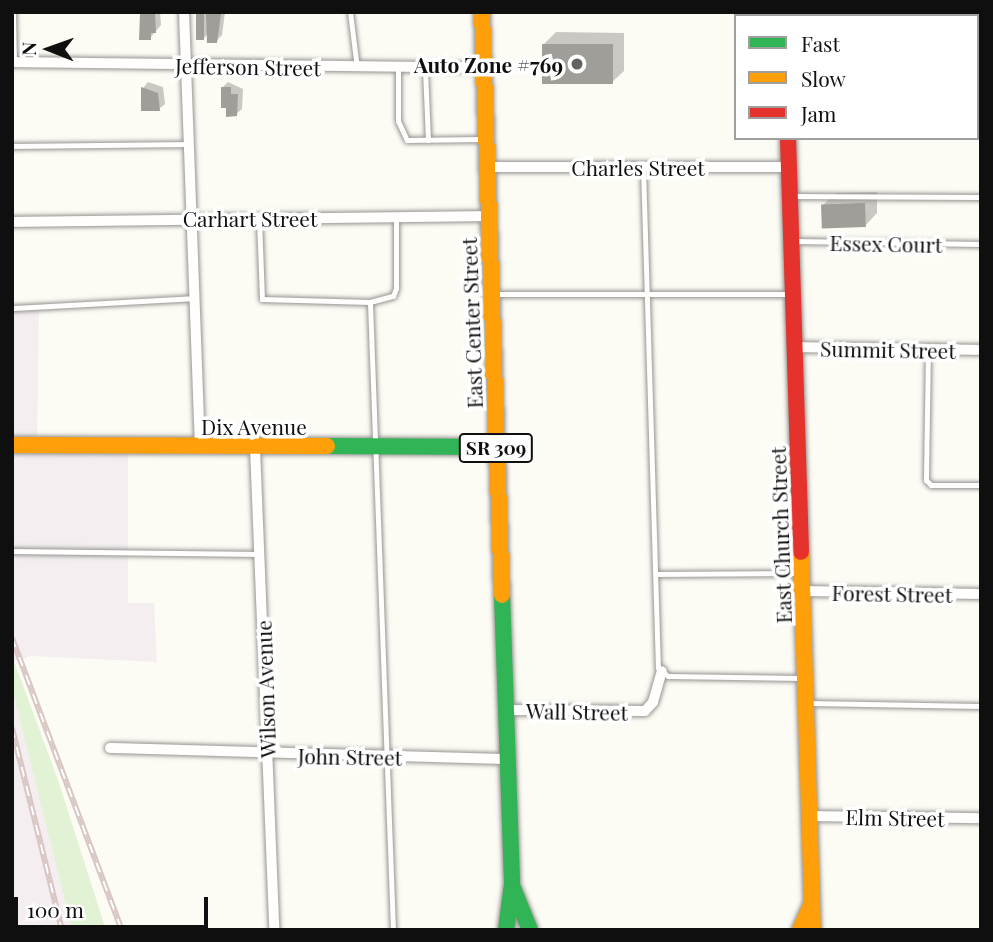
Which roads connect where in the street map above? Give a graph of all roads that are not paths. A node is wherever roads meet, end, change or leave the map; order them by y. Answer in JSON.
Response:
{"nodes":[{"id":1,"x":13,"y":12,"type":"edge"},
{"id":2,"x":184,"y":12,"type":"edge"},
{"id":3,"x":350,"y":12,"type":"edge"},
{"id":4,"x":482,"y":12,"type":"edge"},
{"id":5,"x":13,"y":62,"type":"edge"},
{"id":6,"x":186,"y":65,"type":"junction"},
{"id":7,"x":357,"y":68,"type":"junction"},
{"id":8,"x":398,"y":68,"type":"junction"},
{"id":9,"x":484,"y":68,"type":"junction"},
{"id":10,"x":425,"y":69,"type":"junction"},
{"id":11,"x":486,"y":139,"type":"junction"},
{"id":12,"x":428,"y":140,"type":"junction"},
{"id":13,"x":788,"y":140,"type":"edge"},
{"id":14,"x":190,"y":144,"type":"junction"},
{"id":15,"x":12,"y":146,"type":"edge"},
{"id":16,"x":487,"y":167,"type":"junction"},
{"id":17,"x":643,"y":167,"type":"junction"},
{"id":18,"x":790,"y":167,"type":"junction"},
{"id":19,"x":790,"y":195,"type":"junction"},
{"id":20,"x":981,"y":197,"type":"edge"},
{"id":21,"x":488,"y":216,"type":"junction"},
{"id":22,"x":259,"y":217,"type":"junction"},
{"id":23,"x":396,"y":217,"type":"junction"},
{"id":24,"x":193,"y":218,"type":"junction"},
{"id":25,"x":12,"y":222,"type":"edge"},
{"id":26,"x":791,"y":241,"type":"junction"},
{"id":27,"x":981,"y":244,"type":"edge"},
{"id":28,"x":645,"y":292,"type":"junction"},
{"id":29,"x":492,"y":294,"type":"junction"},
{"id":30,"x":794,"y":295,"type":"junction"},
{"id":31,"x":195,"y":298,"type":"junction"},
{"id":32,"x":370,"y":302,"type":"junction"},
{"id":33,"x":12,"y":309,"type":"edge"},
{"id":34,"x":795,"y":347,"type":"junction"},
{"id":35,"x":928,"y":349,"type":"junction"},
{"id":36,"x":981,"y":350,"type":"edge"},
{"id":37,"x":12,"y":444,"type":"edge"},
{"id":38,"x":200,"y":447,"type":"junction"},
{"id":39,"x":375,"y":447,"type":"junction"},
{"id":40,"x":496,"y":447,"type":"junction"},
{"id":41,"x":255,"y":448,"type":"junction"},
{"id":42,"x":981,"y":485,"type":"edge"},
{"id":43,"x":12,"y":551,"type":"edge"},
{"id":44,"x":260,"y":554,"type":"junction"},
{"id":45,"x":802,"y":573,"type":"junction"},
{"id":46,"x":656,"y":574,"type":"junction"},
{"id":47,"x":803,"y":591,"type":"junction"},
{"id":48,"x":981,"y":594,"type":"edge"},
{"id":49,"x":662,"y":671,"type":"junction"},
{"id":50,"x":804,"y":678,"type":"junction"},
{"id":51,"x":805,"y":703,"type":"junction"},
{"id":52,"x":981,"y":706,"type":"edge"},
{"id":53,"x":506,"y":710,"type":"junction"},
{"id":54,"x":110,"y":748,"type":"dead end"},
{"id":55,"x":268,"y":754,"type":"junction"},
{"id":56,"x":387,"y":756,"type":"junction"},
{"id":57,"x":507,"y":759,"type":"junction"},
{"id":58,"x":810,"y":816,"type":"junction"},
{"id":59,"x":981,"y":818,"type":"edge"},
{"id":60,"x":512,"y":884,"type":"junction"},
{"id":61,"x":812,"y":903,"type":"junction"},
{"id":62,"x":274,"y":930,"type":"edge"},
{"id":63,"x":393,"y":930,"type":"edge"},
{"id":64,"x":506,"y":930,"type":"edge"},
{"id":65,"x":530,"y":930,"type":"edge"},
{"id":66,"x":800,"y":930,"type":"edge"},
{"id":67,"x":813,"y":930,"type":"edge"}],
"edges":[{"from":1,"to":5,"type":"lane"},
{"from":2,"to":6,"type":"street"},
{"from":3,"to":7,"type":"lane"},
{"from":4,"to":9,"type":"street","name":"East Center Street","number":"SR 309"},
{"from":5,"to":6,"type":"street","name":"Jefferson Street"},
{"from":6,"to":7,"type":"street","name":"Jefferson Street"},
{"from":6,"to":14,"type":"street"},
{"from":7,"to":8,"type":"street","name":"Jefferson Street"},
{"from":8,"to":10,"type":"street","name":"Jefferson Street"},
{"from":8,"to":12,"type":"lane"},
{"from":9,"to":10,"type":"street","name":"Jefferson Street"},
{"from":9,"to":11,"type":"street","name":"East Center Street","number":"SR 309"},
{"from":10,"to":12,"type":"lane"},
{"from":11,"to":12,"type":"lane"},
{"from":11,"to":16,"type":"street","name":"East Center Street","number":"SR 309"},
{"from":13,"to":18,"type":"street","name":"East Church Street"},
{"from":14,"to":15,"type":"lane"},
{"from":14,"to":24,"type":"street"},
{"from":16,"to":17,"type":"street","name":"Charles Street"},
{"from":16,"to":21,"type":"street","name":"East Center Street","number":"SR 309"},
{"from":17,"to":18,"type":"street","name":"Charles Street"},
{"from":17,"to":28,"type":"lane"},
{"from":18,"to":19,"type":"street","name":"East Church Street"},
{"from":19,"to":20,"type":"lane"},
{"from":19,"to":26,"type":"street","name":"East Church Street"},
{"from":21,"to":23,"type":"street","name":"Carhart Street"},
{"from":21,"to":29,"type":"street","name":"East Center Street","number":"SR 309"},
{"from":22,"to":23,"type":"street","name":"Carhart Street"},
{"from":22,"to":24,"type":"street","name":"Carhart Street"},
{"from":22,"to":32,"type":"lane"},
{"from":23,"to":32,"type":"lane"},
{"from":24,"to":25,"type":"street","name":"Carhart Street"},
{"from":24,"to":31,"type":"street"},
{"from":26,"to":27,"type":"lane","name":"Essex Court"},
{"from":26,"to":30,"type":"street","name":"East Church Street"},
{"from":28,"to":29,"type":"lane"},
{"from":28,"to":30,"type":"lane"},
{"from":28,"to":46,"type":"lane"},
{"from":29,"to":40,"type":"street","name":"East Center Street","number":"SR 309"},
{"from":30,"to":34,"type":"street","name":"East Church Street"},
{"from":31,"to":33,"type":"lane"},
{"from":31,"to":38,"type":"street"},
{"from":32,"to":39,"type":"lane"},
{"from":34,"to":35,"type":"street","name":"Summit Street"},
{"from":34,"to":45,"type":"street","name":"East Church Street"},
{"from":35,"to":36,"type":"street","name":"Summit Street"},
{"from":35,"to":42,"type":"lane"},
{"from":37,"to":38,"type":"street","name":"Dix Avenue"},
{"from":38,"to":41,"type":"street","name":"Dix Avenue"},
{"from":39,"to":40,"type":"street","name":"Dix Avenue"},
{"from":39,"to":41,"type":"street","name":"Dix Avenue"},
{"from":39,"to":56,"type":"lane"},
{"from":40,"to":53,"type":"street","name":"East Center Street","number":"SR 309"},
{"from":41,"to":44,"type":"street","name":"Wilson Avenue"},
{"from":43,"to":44,"type":"lane"},
{"from":44,"to":55,"type":"street","name":"Wilson Avenue"},
{"from":45,"to":46,"type":"lane"},
{"from":45,"to":47,"type":"street","name":"East Church Street"},
{"from":46,"to":49,"type":"lane"},
{"from":47,"to":48,"type":"street","name":"Forest Street"},
{"from":47,"to":50,"type":"street","name":"East Church Street"},
{"from":49,"to":50,"type":"lane"},
{"from":49,"to":53,"type":"street","name":"Wall Street"},
{"from":50,"to":51,"type":"street","name":"East Church Street"},
{"from":51,"to":52,"type":"lane"},
{"from":51,"to":58,"type":"street","name":"East Church Street"},
{"from":53,"to":57,"type":"street","name":"East Center Street","number":"SR 309"},
{"from":54,"to":55,"type":"street","name":"John Street"},
{"from":55,"to":56,"type":"street","name":"John Street"},
{"from":55,"to":62,"type":"street","name":"Wilson Avenue"},
{"from":56,"to":57,"type":"street","name":"John Street"},
{"from":56,"to":63,"type":"lane"},
{"from":57,"to":60,"type":"street","name":"East Center Street","number":"SR 309"},
{"from":58,"to":59,"type":"street","name":"Elm Street"},
{"from":58,"to":61,"type":"street","name":"East Church Street"},
{"from":60,"to":64,"type":"street","name":"East Center Street","number":"SR 309"},
{"from":60,"to":65,"type":"street","name":"East Center Street","number":"SR 309"},
{"from":61,"to":66,"type":"street"},
{"from":61,"to":67,"type":"street","name":"East Church Street"}]}
